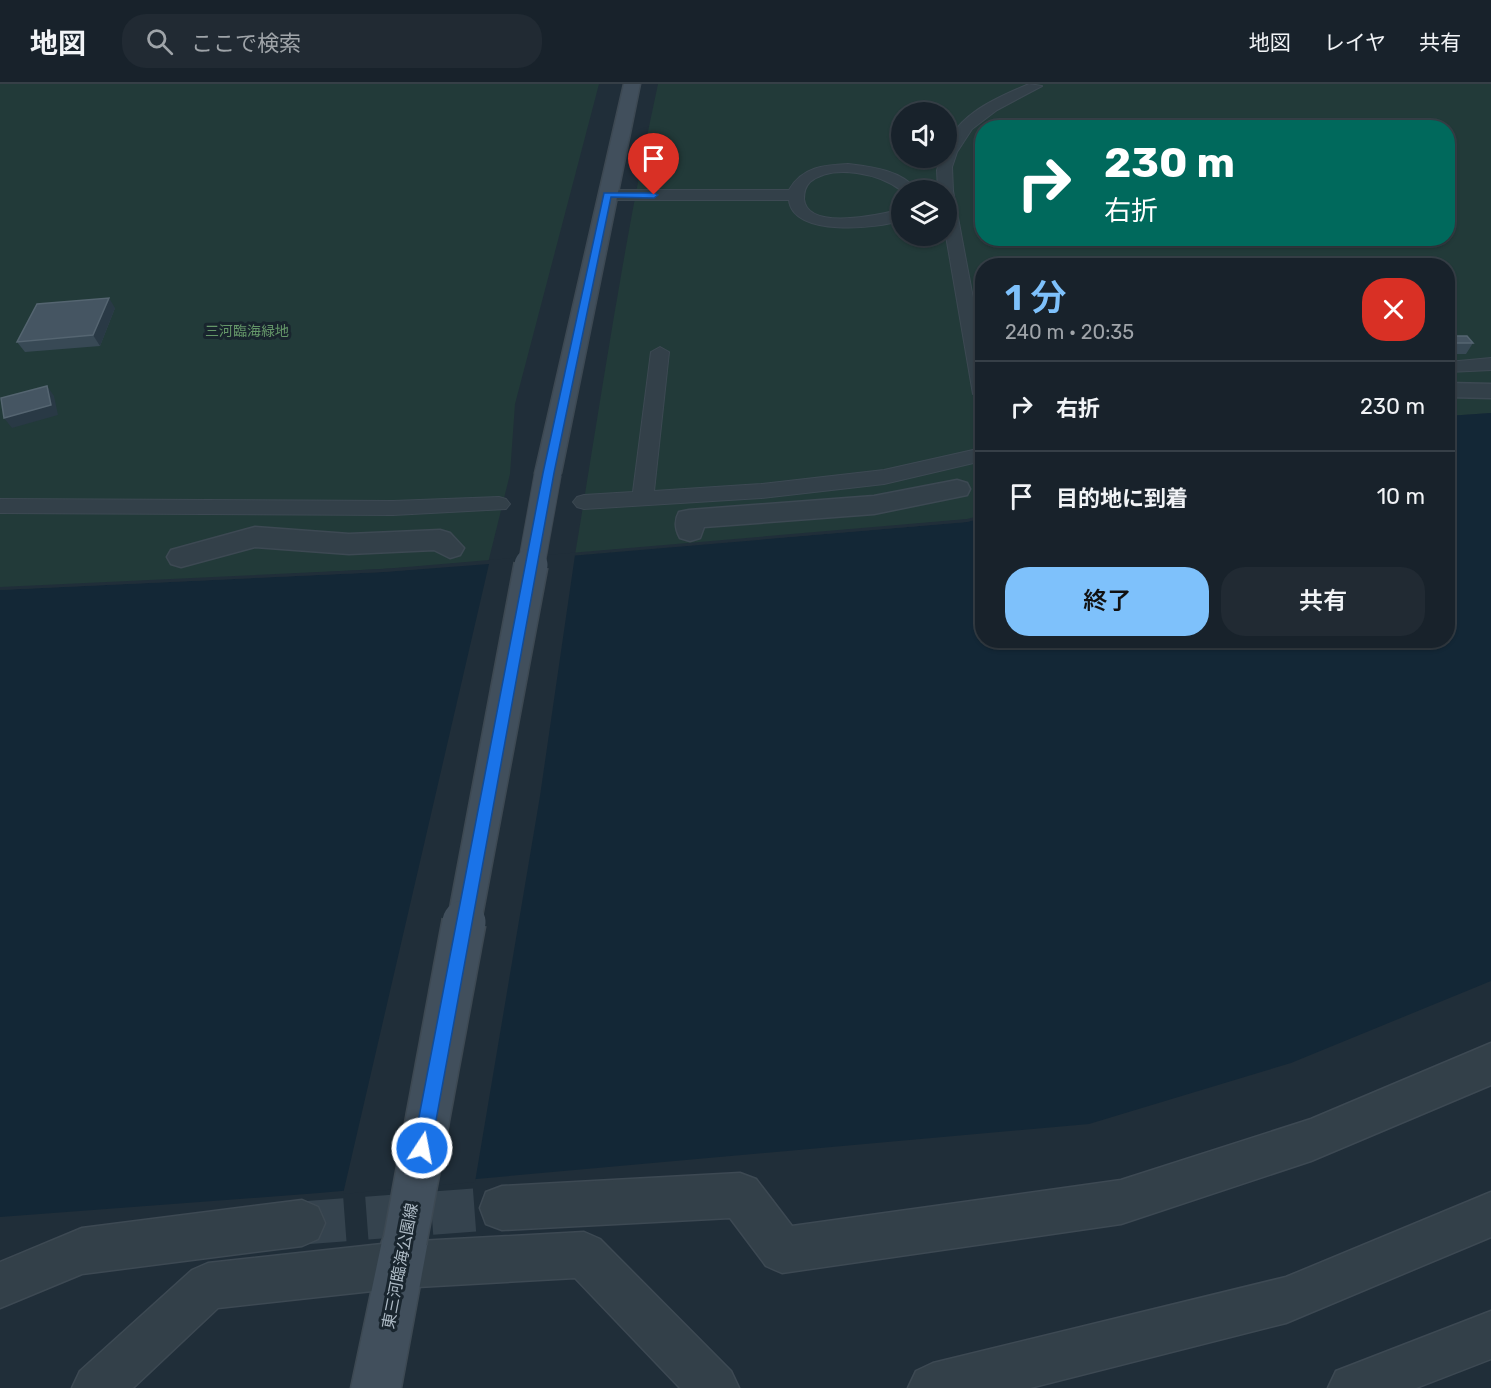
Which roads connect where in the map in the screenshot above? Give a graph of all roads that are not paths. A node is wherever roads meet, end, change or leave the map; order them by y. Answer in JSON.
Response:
{"nodes":[{"id":1,"x":632,"y":84,"type":"edge"},
{"id":2,"x":1035,"y":86,"type":"dead end"},
{"id":3,"x":976,"y":120,"type":"edge"},
{"id":4,"x":975,"y":121,"type":"edge"},
{"id":5,"x":897,"y":180,"type":"edge"},
{"id":6,"x":946,"y":180,"type":"edge"},
{"id":7,"x":607,"y":195,"type":"junction"},
{"id":8,"x":795,"y":195,"type":"junction"},
{"id":9,"x":891,"y":218,"type":"edge"},
{"id":10,"x":956,"y":246,"type":"edge"},
{"id":11,"x":660,"y":351,"type":"dead end"},
{"id":12,"x":975,"y":355,"type":"edge"},
{"id":13,"x":1491,"y":364,"type":"edge"},
{"id":14,"x":1455,"y":367,"type":"edge"},
{"id":15,"x":1455,"y":390,"type":"edge"},
{"id":16,"x":1491,"y":391,"type":"edge"},
{"id":17,"x":975,"y":457,"type":"edge"},
{"id":18,"x":957,"y":489,"type":"dead end"},
{"id":19,"x":643,"y":500,"type":"junction"},
{"id":20,"x":584,"y":502,"type":"dead end"},
{"id":21,"x":499,"y":504,"type":"dead end"},
{"id":22,"x":0,"y":506,"type":"edge"},
{"id":23,"x":690,"y":531,"type":"dead end"},
{"id":24,"x":450,"y":548,"type":"dead end"},
{"id":25,"x":181,"y":557,"type":"dead end"},
{"id":26,"x":1491,"y":1064,"type":"edge"},
{"id":27,"x":502,"y":1208,"type":"tunnel mouth"},
{"id":28,"x":1491,"y":1214,"type":"edge"},
{"id":29,"x":302,"y":1223,"type":"tunnel mouth"},
{"id":30,"x":402,"y":1253,"type":"junction"},
{"id":31,"x":0,"y":1285,"type":"edge"},
{"id":32,"x":1491,"y":1335,"type":"edge"},
{"id":33,"x":97,"y":1388,"type":"edge"},
{"id":34,"x":376,"y":1388,"type":"edge"},
{"id":35,"x":714,"y":1388,"type":"edge"},
{"id":36,"x":933,"y":1388,"type":"edge"},
{"id":37,"x":1353,"y":1388,"type":"edge"}],
"edges":[{"from":1,"to":7,"type":"main road","name":"東三河臨海公園線"},
{"from":2,"to":3,"type":"lane"},
{"from":4,"to":6,"type":"lane"},
{"from":5,"to":8,"type":"lane"},
{"from":7,"to":8,"type":"lane"},
{"from":7,"to":30,"type":"main road","name":"東三河臨海公園線","bridge":true},
{"from":8,"to":9,"type":"lane"},
{"from":10,"to":12,"type":"lane"},
{"from":11,"to":19,"type":"lane"},
{"from":13,"to":14,"type":"lane"},
{"from":15,"to":16,"type":"street"},
{"from":17,"to":19,"type":"lane"},
{"from":18,"to":23,"type":"street"},
{"from":19,"to":20,"type":"lane"},
{"from":21,"to":22,"type":"lane"},
{"from":24,"to":25,"type":"street"},
{"from":26,"to":27,"type":"street"},
{"from":28,"to":36,"type":"street"},
{"from":29,"to":31,"type":"street"},
{"from":30,"to":33,"type":"street"},
{"from":30,"to":34,"type":"main road","name":"東三河臨海公園線"},
{"from":30,"to":35,"type":"street"},
{"from":32,"to":37,"type":"street"}]}
